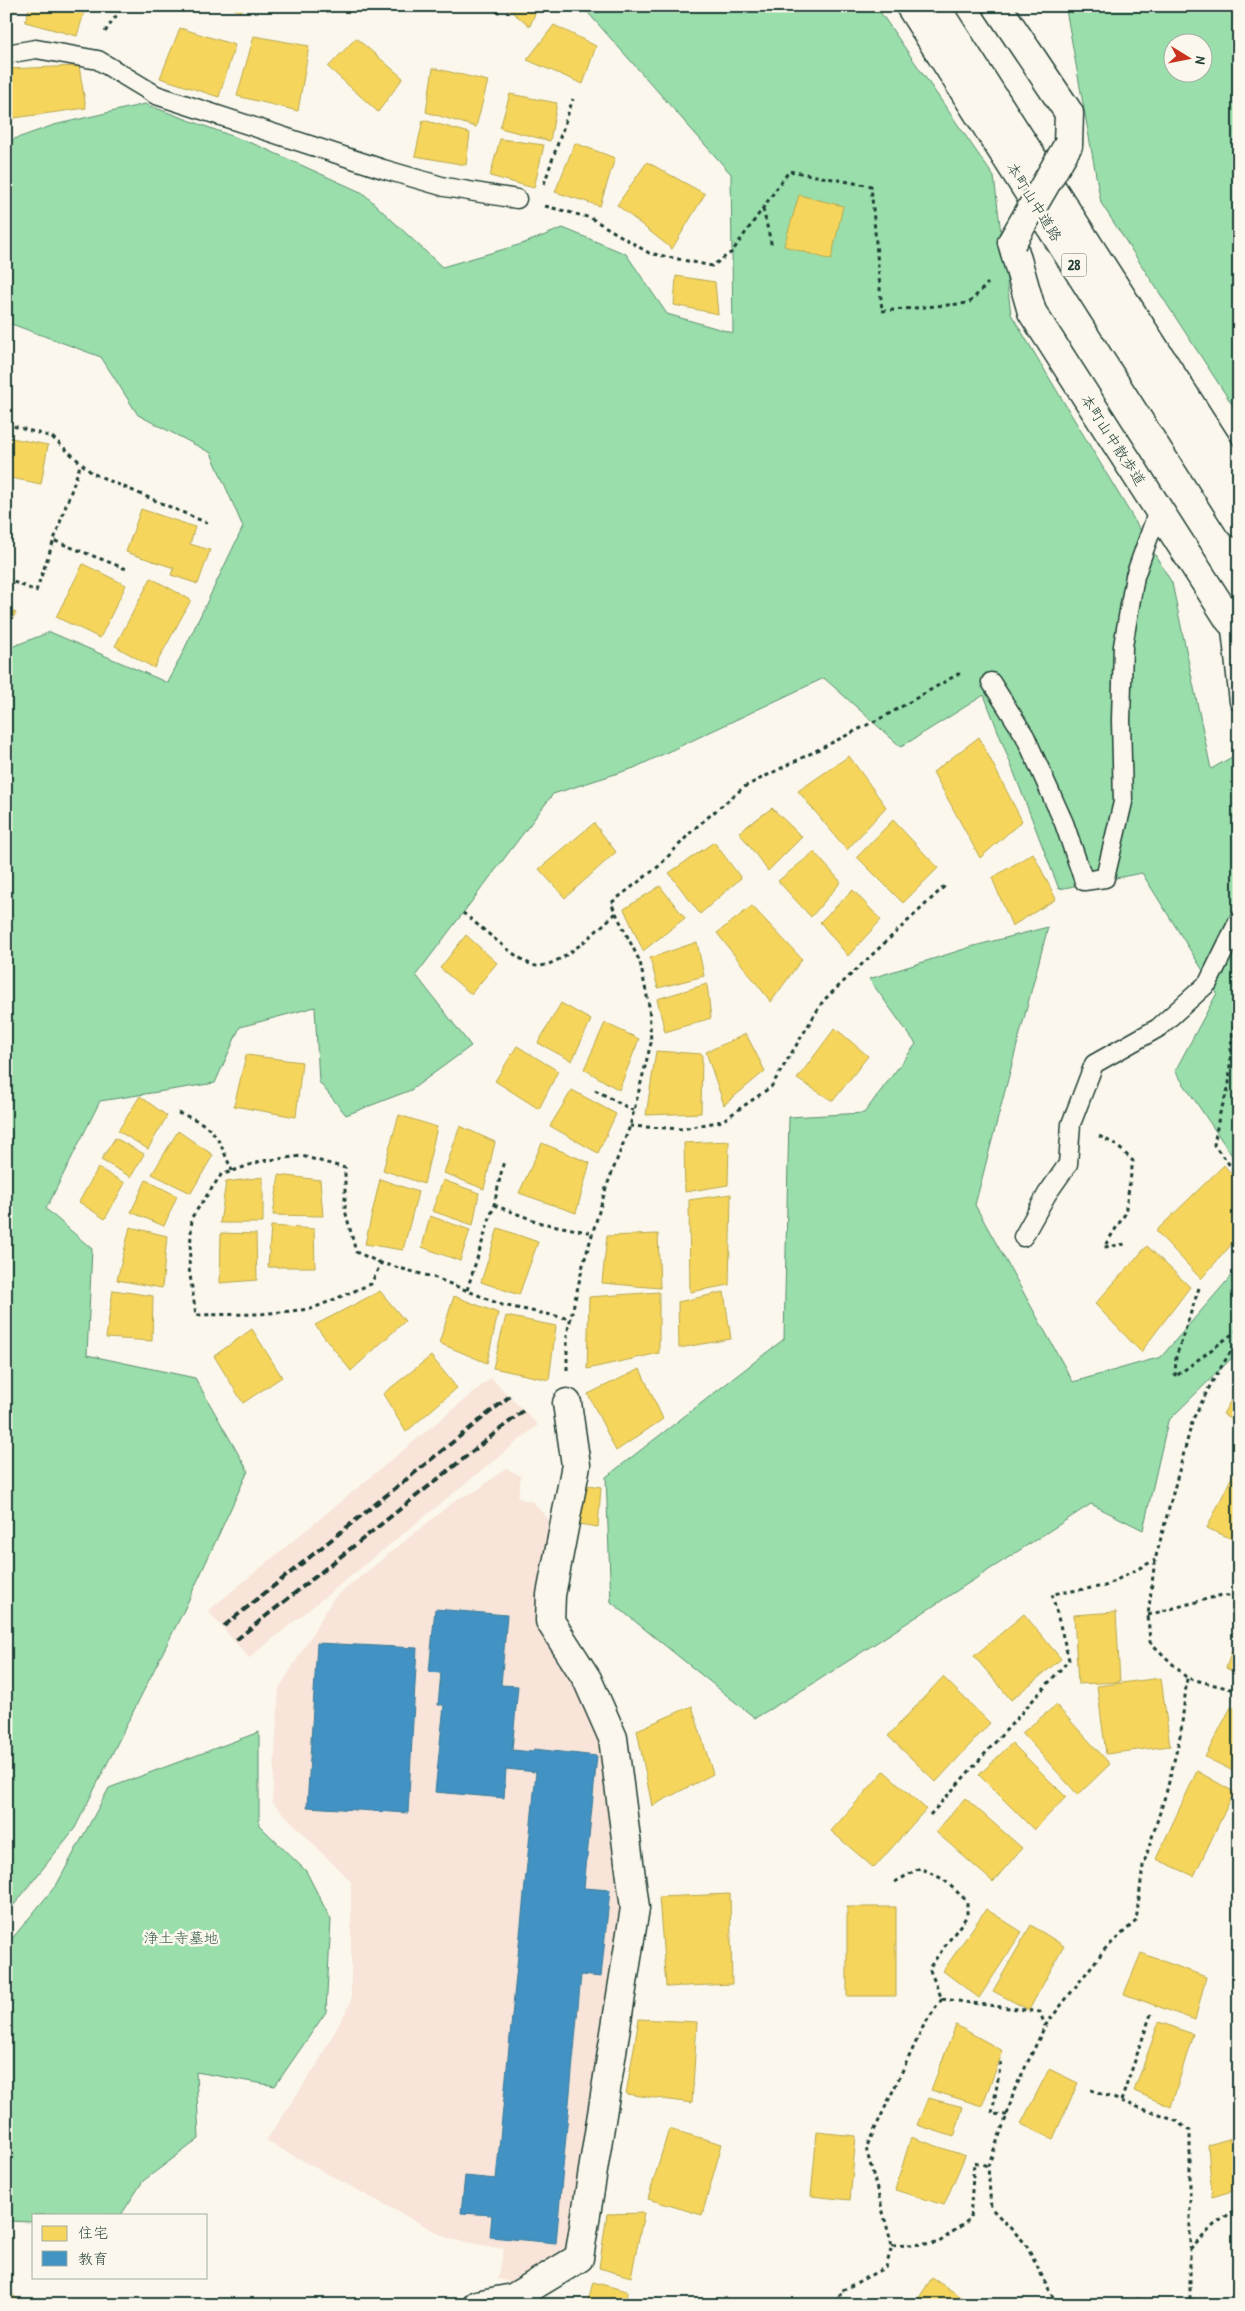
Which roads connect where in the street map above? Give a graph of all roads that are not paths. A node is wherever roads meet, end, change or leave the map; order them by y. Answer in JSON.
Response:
{"nodes":[{"id":1,"x":910,"y":6,"type":"edge"},
{"id":2,"x":935,"y":6,"type":"edge"},
{"id":3,"x":997,"y":6,"type":"edge"},
{"id":4,"x":6,"y":54,"type":"edge"},
{"id":5,"x":518,"y":199,"type":"road end"},
{"id":6,"x":1239,"y":480,"type":"edge"},
{"id":7,"x":1158,"y":510,"type":"junction"},
{"id":8,"x":1239,"y":524,"type":"edge"},
{"id":9,"x":1234,"y":620,"type":"edge"},
{"id":10,"x":991,"y":682,"type":"road end"},
{"id":11,"x":1239,"y":702,"type":"edge"},
{"id":12,"x":1239,"y":920,"type":"edge"},
{"id":13,"x":1024,"y":1238,"type":"dead end"},
{"id":14,"x":566,"y":1403,"type":"road end"},
{"id":15,"x":477,"y":2305,"type":"edge"}],
"edges":[{"from":1,"to":8,"type":"main road","name":"本町山中道路","number":"28"},
{"from":2,"to":6,"type":"main road","name":"本町山中道路","number":"28"},
{"from":3,"to":7,"type":"main road","name":"本町山中散歩道","bridge":true},
{"from":4,"to":5,"type":"lane"},
{"from":7,"to":9,"type":"main road","name":"本町山中散歩道"},
{"from":7,"to":10,"type":"lane"},
{"from":9,"to":11,"type":"lane"},
{"from":12,"to":13,"type":"lane"},
{"from":14,"to":15,"type":"main road"}]}
